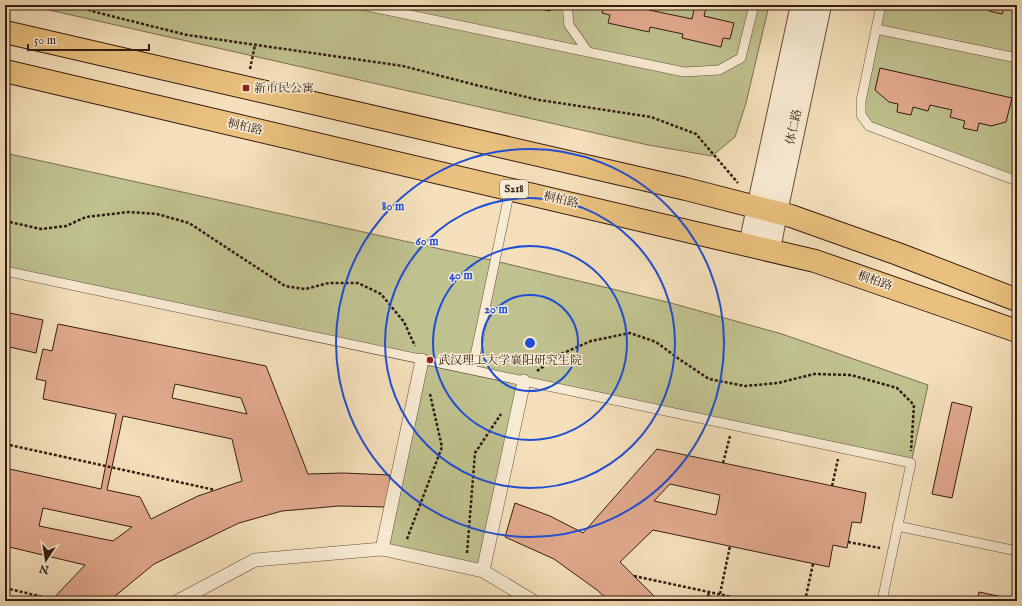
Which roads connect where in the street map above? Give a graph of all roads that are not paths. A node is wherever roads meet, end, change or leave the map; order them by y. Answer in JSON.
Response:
{"nodes":[{"id":1,"x":362,"y":5,"type":"edge"},
{"id":2,"x":567,"y":5,"type":"edge"},
{"id":3,"x":754,"y":5,"type":"edge"},
{"id":4,"x":802,"y":5,"type":"edge"},
{"id":5,"x":820,"y":5,"type":"edge"},
{"id":6,"x":881,"y":5,"type":"edge"},
{"id":7,"x":876,"y":29,"type":"junction"},
{"id":8,"x":5,"y":32,"type":"edge"},
{"id":9,"x":588,"y":52,"type":"junction"},
{"id":10,"x":1017,"y":58,"type":"edge"},
{"id":11,"x":5,"y":71,"type":"edge"},
{"id":12,"x":1017,"y":181,"type":"edge"},
{"id":13,"x":510,"y":188,"type":"junction"},
{"id":14,"x":768,"y":210,"type":"junction"},
{"id":15,"x":760,"y":247,"type":"junction"},
{"id":16,"x":5,"y":271,"type":"edge"},
{"id":17,"x":1017,"y":300,"type":"edge"},
{"id":18,"x":1017,"y":331,"type":"edge"},
{"id":19,"x":422,"y":360,"type":"junction"},
{"id":20,"x":472,"y":370,"type":"junction"},
{"id":21,"x":524,"y":381,"type":"junction"},
{"id":22,"x":897,"y":526,"type":"junction"},
{"id":23,"x":382,"y":549,"type":"junction"},
{"id":24,"x":1017,"y":551,"type":"edge"},
{"id":25,"x":483,"y":571,"type":"junction"},
{"id":26,"x":178,"y":601,"type":"edge"},
{"id":27,"x":533,"y":601,"type":"edge"},
{"id":28,"x":882,"y":601,"type":"edge"}],
"edges":[{"from":1,"to":9,"type":"lane"},
{"from":2,"to":9,"type":"lane"},
{"from":3,"to":9,"type":"lane"},
{"from":4,"to":14,"type":"street","name":"体仁路"},
{"from":5,"to":14,"type":"street","name":"体仁路"},
{"from":6,"to":7,"type":"lane"},
{"from":7,"to":10,"type":"lane"},
{"from":7,"to":12,"type":"lane"},
{"from":8,"to":14,"type":"main road"},
{"from":11,"to":13,"type":"main road","name":"桐柏路","number":"S218"},
{"from":13,"to":15,"type":"main road","name":"桐柏路","number":"S218"},
{"from":13,"to":20,"type":"lane"},
{"from":14,"to":15,"type":"street","name":"体仁路"},
{"from":14,"to":17,"type":"main road"},
{"from":15,"to":18,"type":"main road","name":"桐柏路","number":"S218"},
{"from":16,"to":19,"type":"lane"},
{"from":19,"to":20,"type":"lane"},
{"from":19,"to":23,"type":"street"},
{"from":20,"to":21,"type":"lane"},
{"from":21,"to":22,"type":"lane"},
{"from":21,"to":25,"type":"street"},
{"from":22,"to":24,"type":"lane"},
{"from":22,"to":28,"type":"lane"},
{"from":23,"to":25,"type":"street"},
{"from":23,"to":26,"type":"street"},
{"from":25,"to":27,"type":"street"}]}
